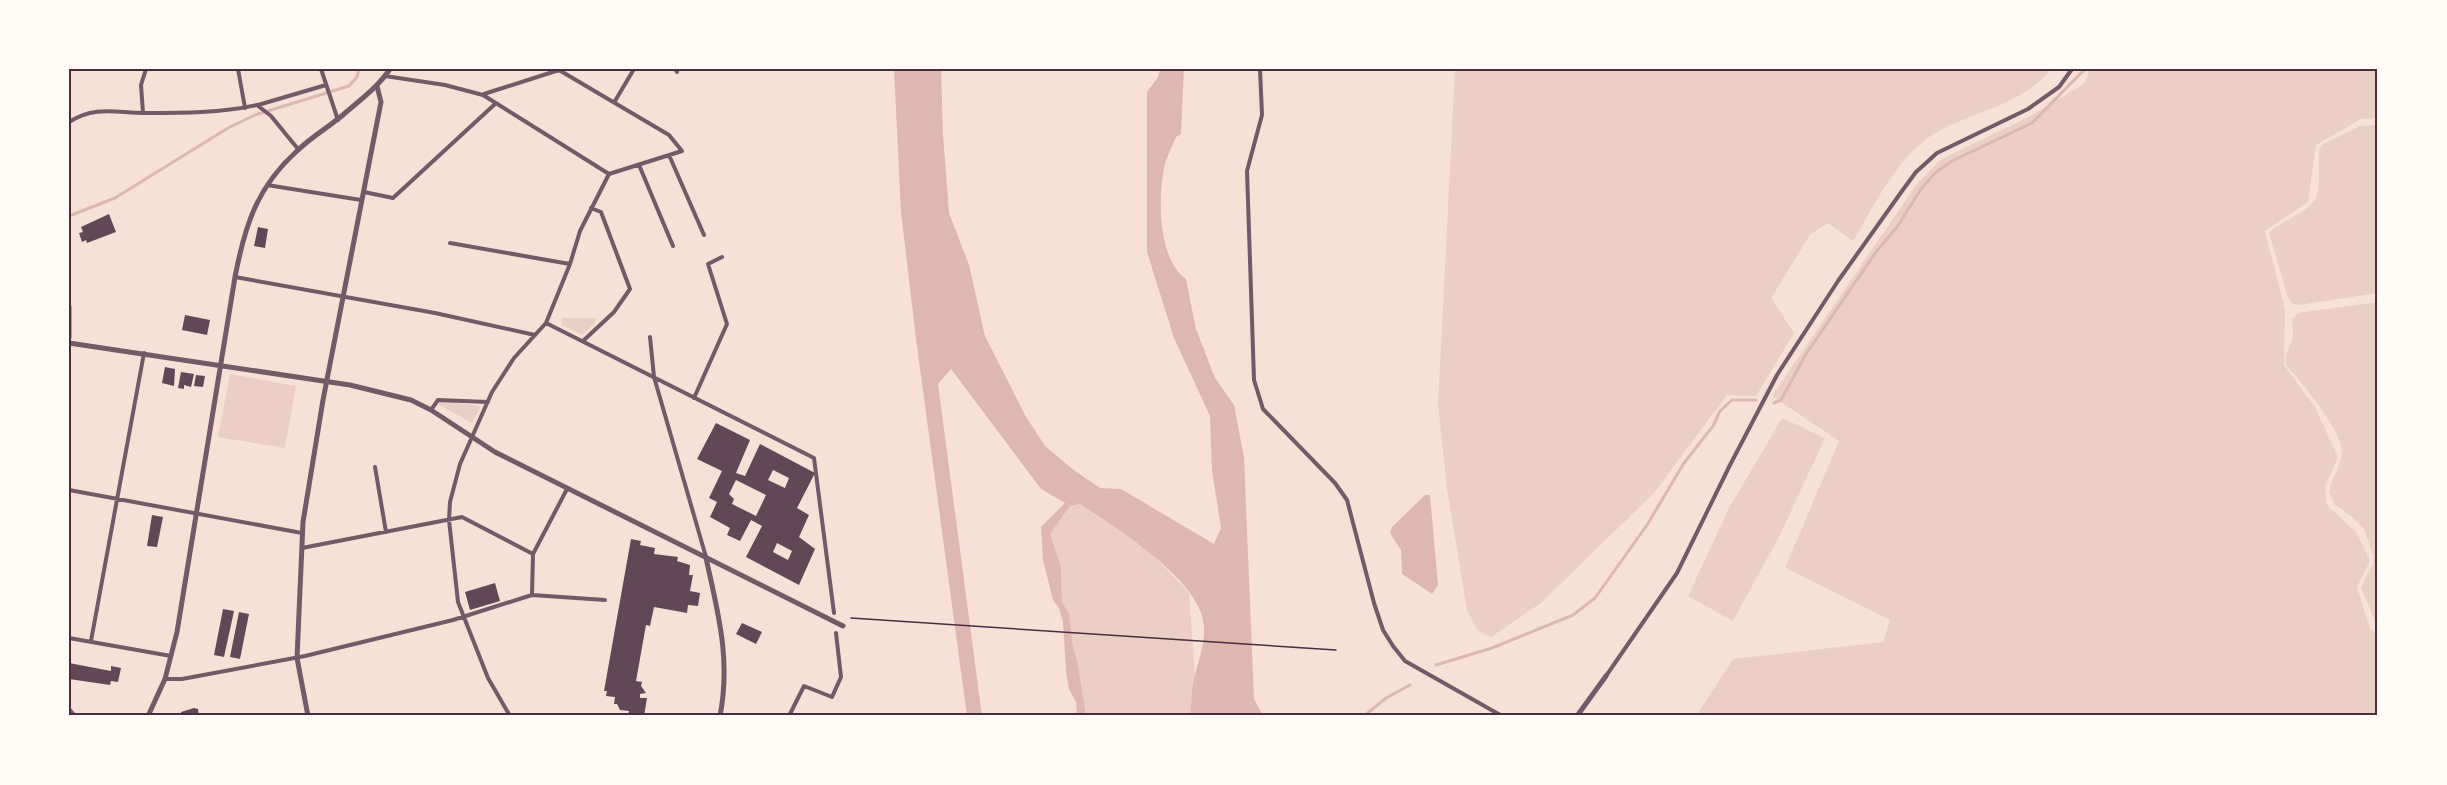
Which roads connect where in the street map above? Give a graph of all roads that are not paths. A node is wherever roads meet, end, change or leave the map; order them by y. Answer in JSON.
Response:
{"nodes":[{"id":1,"x":146,"y":69,"type":"edge"},
{"id":2,"x":238,"y":69,"type":"edge"},
{"id":3,"x":321,"y":69,"type":"edge"},
{"id":4,"x":390,"y":69,"type":"edge"},
{"id":5,"x":560,"y":69,"type":"edge"},
{"id":6,"x":634,"y":69,"type":"edge"},
{"id":7,"x":1260,"y":69,"type":"edge"},
{"id":8,"x":2072,"y":69,"type":"edge"},
{"id":9,"x":385,"y":76,"type":"junction"},
{"id":10,"x":326,"y":86,"type":"junction"},
{"id":11,"x":377,"y":86,"type":"junction"},
{"id":12,"x":483,"y":94,"type":"junction"},
{"id":13,"x":615,"y":102,"type":"junction"},
{"id":14,"x":495,"y":104,"type":"junction"},
{"id":15,"x":258,"y":106,"type":"junction"},
{"id":16,"x":245,"y":108,"type":"junction"},
{"id":17,"x":144,"y":113,"type":"junction"},
{"id":18,"x":338,"y":120,"type":"junction"},
{"id":19,"x":69,"y":122,"type":"edge"},
{"id":20,"x":298,"y":149,"type":"junction"},
{"id":21,"x":669,"y":155,"type":"junction"},
{"id":22,"x":639,"y":165,"type":"junction"},
{"id":23,"x":609,"y":174,"type":"junction"},
{"id":24,"x":267,"y":185,"type":"junction"},
{"id":25,"x":363,"y":192,"type":"junction"},
{"id":26,"x":362,"y":200,"type":"junction"},
{"id":27,"x":591,"y":208,"type":"junction"},
{"id":28,"x":704,"y":235,"type":"dead end"},
{"id":29,"x":450,"y":243,"type":"dead end"},
{"id":30,"x":673,"y":246,"type":"dead end"},
{"id":31,"x":723,"y":257,"type":"dead end"},
{"id":32,"x":570,"y":264,"type":"junction"},
{"id":33,"x":235,"y":277,"type":"junction"},
{"id":34,"x":344,"y":295,"type":"junction"},
{"id":35,"x":69,"y":308,"type":"edge"},
{"id":36,"x":546,"y":323,"type":"junction"},
{"id":37,"x":535,"y":335,"type":"junction"},
{"id":38,"x":69,"y":337,"type":"edge"},
{"id":39,"x":650,"y":337,"type":"dead end"},
{"id":40,"x":583,"y":341,"type":"junction"},
{"id":41,"x":69,"y":343,"type":"edge"},
{"id":42,"x":144,"y":353,"type":"junction"},
{"id":43,"x":221,"y":364,"type":"junction"},
{"id":44,"x":654,"y":377,"type":"junction"},
{"id":45,"x":327,"y":381,"type":"junction"},
{"id":46,"x":694,"y":398,"type":"junction"},
{"id":47,"x":488,"y":402,"type":"junction"},
{"id":48,"x":431,"y":410,"type":"junction"},
{"id":49,"x":472,"y":436,"type":"junction"},
{"id":50,"x":375,"y":467,"type":"dead end"},
{"id":51,"x":567,"y":489,"type":"junction"},
{"id":52,"x":69,"y":490,"type":"edge"},
{"id":53,"x":118,"y":498,"type":"junction"},
{"id":54,"x":196,"y":513,"type":"junction"},
{"id":55,"x":449,"y":520,"type":"junction"},
{"id":56,"x":386,"y":532,"type":"junction"},
{"id":57,"x":302,"y":533,"type":"junction"},
{"id":58,"x":302,"y":548,"type":"junction"},
{"id":59,"x":533,"y":554,"type":"junction"},
{"id":60,"x":706,"y":558,"type":"junction"},
{"id":61,"x":531,"y":596,"type":"junction"},
{"id":62,"x":606,"y":600,"type":"dead end"},
{"id":63,"x":834,"y":613,"type":"dead end"},
{"id":64,"x":462,"y":617,"type":"junction"},
{"id":65,"x":843,"y":626,"type":"dead end"},
{"id":66,"x":836,"y":633,"type":"dead end"},
{"id":67,"x":69,"y":638,"type":"edge"},
{"id":68,"x":91,"y":641,"type":"junction"},
{"id":69,"x":172,"y":656,"type":"junction"},
{"id":70,"x":297,"y":658,"type":"junction"},
{"id":71,"x":1606,"y":676,"type":"joint"},
{"id":72,"x":165,"y":679,"type":"junction"},
{"id":73,"x":69,"y":709,"type":"edge"},
{"id":74,"x":75,"y":716,"type":"edge"},
{"id":75,"x":148,"y":716,"type":"edge"},
{"id":76,"x":308,"y":716,"type":"edge"},
{"id":77,"x":510,"y":716,"type":"edge"},
{"id":78,"x":720,"y":716,"type":"edge"},
{"id":79,"x":789,"y":716,"type":"edge"},
{"id":80,"x":1502,"y":716,"type":"edge"},
{"id":81,"x":1577,"y":716,"type":"edge"}],
"edges":[{"from":1,"to":17,"type":"street"},
{"from":2,"to":16,"type":"street"},
{"from":3,"to":10,"type":"street"},
{"from":4,"to":9,"type":"street"},
{"from":5,"to":12,"type":"street"},
{"from":5,"to":13,"type":"street"},
{"from":6,"to":13,"type":"street"},
{"from":7,"to":80,"type":"street"},
{"from":8,"to":71,"type":"street"},
{"from":9,"to":11,"type":"street"},
{"from":9,"to":12,"type":"street"},
{"from":10,"to":15,"type":"street"},
{"from":10,"to":18,"type":"street"},
{"from":11,"to":18,"type":"street"},
{"from":11,"to":25,"type":"street"},
{"from":12,"to":14,"type":"street"},
{"from":13,"to":21,"type":"street"},
{"from":14,"to":23,"type":"street"},
{"from":14,"to":25,"type":"street"},
{"from":15,"to":16,"type":"street"},
{"from":15,"to":20,"type":"street"},
{"from":16,"to":17,"type":"street"},
{"from":17,"to":19,"type":"street"},
{"from":18,"to":20,"type":"street"},
{"from":20,"to":24,"type":"street"},
{"from":21,"to":22,"type":"street"},
{"from":21,"to":28,"type":"street"},
{"from":22,"to":23,"type":"street"},
{"from":22,"to":30,"type":"street"},
{"from":23,"to":27,"type":"street"},
{"from":24,"to":26,"type":"street"},
{"from":24,"to":33,"type":"street"},
{"from":25,"to":26,"type":"street"},
{"from":26,"to":34,"type":"street"},
{"from":27,"to":32,"type":"street"},
{"from":27,"to":40,"type":"street"},
{"from":29,"to":32,"type":"street"},
{"from":31,"to":46,"type":"street"},
{"from":32,"to":36,"type":"street"},
{"from":33,"to":34,"type":"street"},
{"from":33,"to":43,"type":"street"},
{"from":34,"to":37,"type":"street"},
{"from":34,"to":45,"type":"street"},
{"from":35,"to":38,"type":"street"},
{"from":36,"to":37,"type":"street"},
{"from":36,"to":40,"type":"street"},
{"from":37,"to":47,"type":"street"},
{"from":39,"to":44,"type":"street"},
{"from":40,"to":44,"type":"street"},
{"from":41,"to":42,"type":"street"},
{"from":42,"to":43,"type":"street"},
{"from":42,"to":53,"type":"street"},
{"from":43,"to":45,"type":"street"},
{"from":43,"to":54,"type":"street"},
{"from":44,"to":46,"type":"street"},
{"from":44,"to":60,"type":"street"},
{"from":45,"to":48,"type":"street"},
{"from":45,"to":57,"type":"street"},
{"from":46,"to":63,"type":"street"},
{"from":47,"to":48,"type":"street"},
{"from":47,"to":49,"type":"street"},
{"from":48,"to":49,"type":"street"},
{"from":49,"to":51,"type":"street"},
{"from":49,"to":55,"type":"street"},
{"from":50,"to":56,"type":"street"},
{"from":51,"to":59,"type":"street"},
{"from":51,"to":60,"type":"street"},
{"from":52,"to":53,"type":"street"},
{"from":53,"to":54,"type":"street"},
{"from":53,"to":68,"type":"street"},
{"from":54,"to":57,"type":"street"},
{"from":54,"to":69,"type":"street"},
{"from":55,"to":56,"type":"street"},
{"from":55,"to":59,"type":"street"},
{"from":55,"to":64,"type":"street"},
{"from":56,"to":58,"type":"street"},
{"from":57,"to":58,"type":"street"},
{"from":58,"to":70,"type":"street"},
{"from":59,"to":61,"type":"street"},
{"from":60,"to":65,"type":"street"},
{"from":60,"to":78,"type":"street"},
{"from":61,"to":62,"type":"street"},
{"from":61,"to":64,"type":"street"},
{"from":64,"to":70,"type":"street"},
{"from":64,"to":77,"type":"street"},
{"from":66,"to":79,"type":"street"},
{"from":67,"to":68,"type":"street"},
{"from":68,"to":69,"type":"street"},
{"from":69,"to":72,"type":"street"},
{"from":70,"to":72,"type":"street"},
{"from":70,"to":76,"type":"street"},
{"from":71,"to":81,"type":"street"},
{"from":72,"to":75,"type":"street"},
{"from":73,"to":74,"type":"street"}]}
